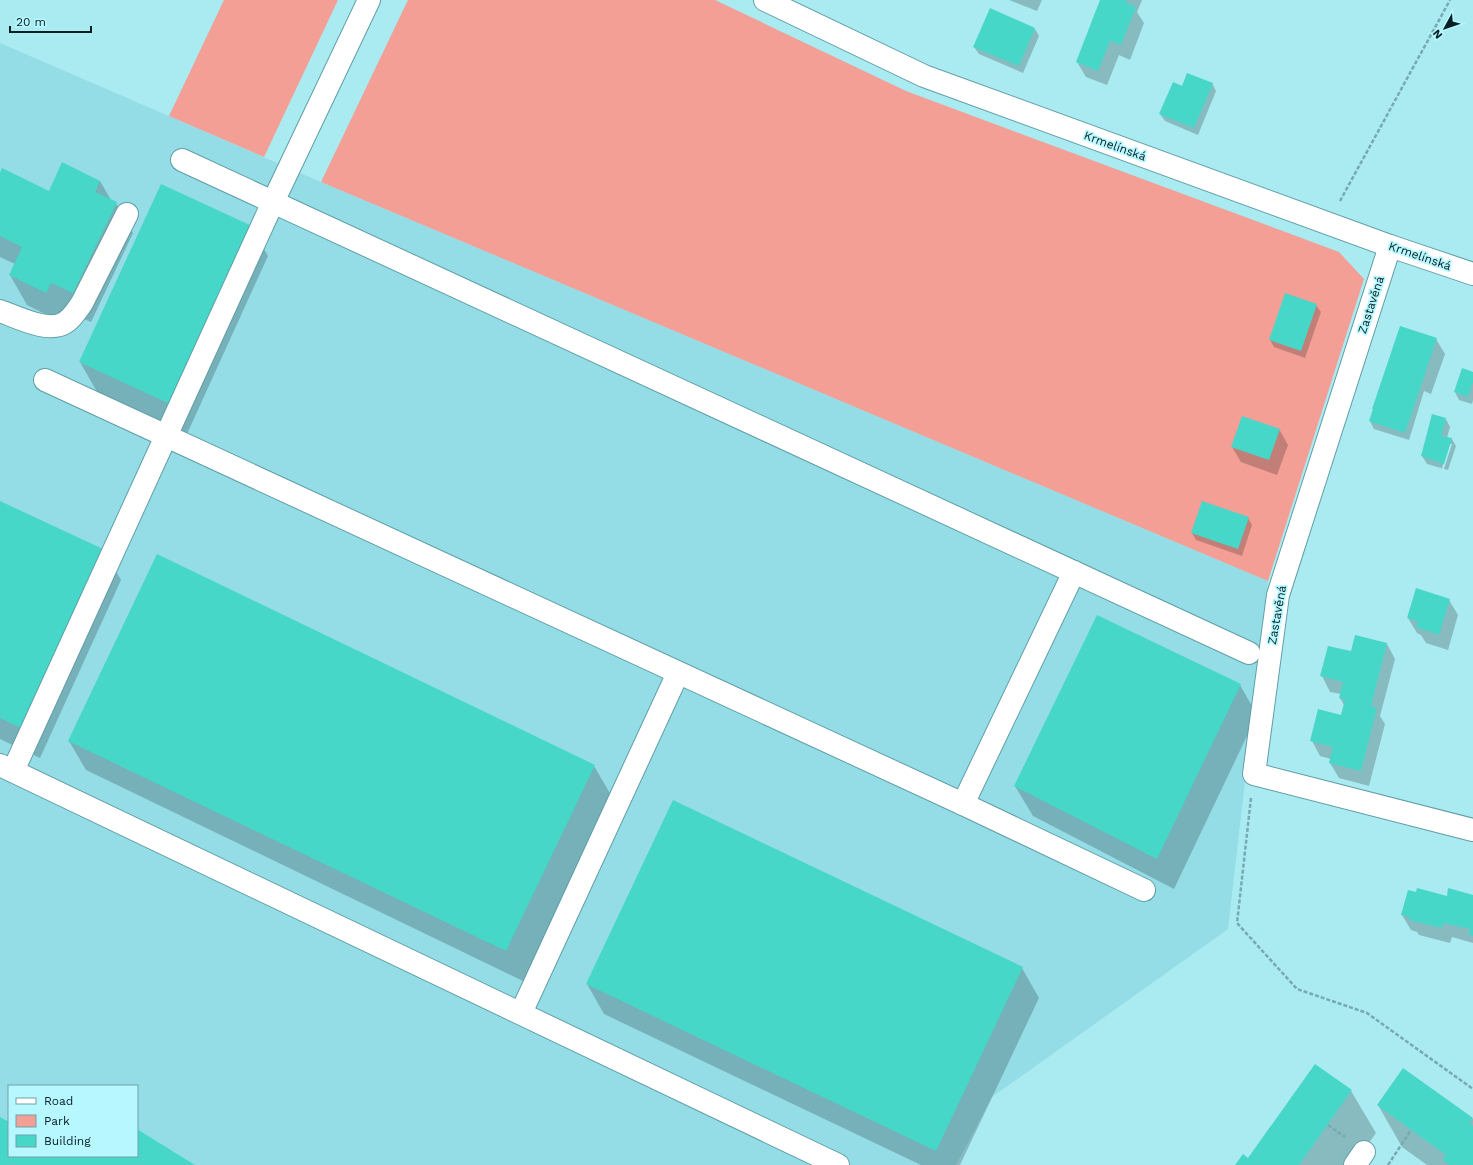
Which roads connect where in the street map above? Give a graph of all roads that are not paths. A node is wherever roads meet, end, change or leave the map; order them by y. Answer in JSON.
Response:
{"nodes":[{"id":1,"x":369,"y":0,"type":"edge"},
{"id":2,"x":765,"y":0,"type":"edge"},
{"id":3,"x":182,"y":160,"type":"dead end"},
{"id":4,"x":273,"y":202,"type":"junction"},
{"id":5,"x":127,"y":214,"type":"dead end"},
{"id":6,"x":1390,"y":246,"type":"junction"},
{"id":7,"x":1473,"y":274,"type":"edge"},
{"id":8,"x":2,"y":317,"type":"edge"},
{"id":9,"x":45,"y":380,"type":"dead end"},
{"id":10,"x":166,"y":437,"type":"junction"},
{"id":11,"x":1074,"y":572,"type":"junction"},
{"id":12,"x":1249,"y":653,"type":"dead end"},
{"id":13,"x":678,"y":673,"type":"junction"},
{"id":14,"x":7,"y":768,"type":"edge"},
{"id":15,"x":963,"y":804,"type":"junction"},
{"id":16,"x":1473,"y":830,"type":"edge"},
{"id":17,"x":1144,"y":890,"type":"dead end"},
{"id":18,"x":521,"y":1013,"type":"junction"},
{"id":19,"x":838,"y":1165,"type":"edge"}],
"edges":[{"from":1,"to":4,"type":"street"},
{"from":2,"to":6,"type":"street","name":"Krmelínská"},
{"from":3,"to":4,"type":"street"},
{"from":4,"to":10,"type":"street"},
{"from":4,"to":11,"type":"street"},
{"from":5,"to":8,"type":"street"},
{"from":6,"to":7,"type":"street","name":"Krmelínská"},
{"from":6,"to":16,"type":"street","name":"Zastavěná"},
{"from":9,"to":10,"type":"street"},
{"from":10,"to":13,"type":"street"},
{"from":10,"to":14,"type":"street"},
{"from":11,"to":12,"type":"street"},
{"from":11,"to":15,"type":"street"},
{"from":13,"to":15,"type":"street"},
{"from":13,"to":18,"type":"street"},
{"from":14,"to":18,"type":"street"},
{"from":15,"to":17,"type":"street"},
{"from":18,"to":19,"type":"street"}]}
